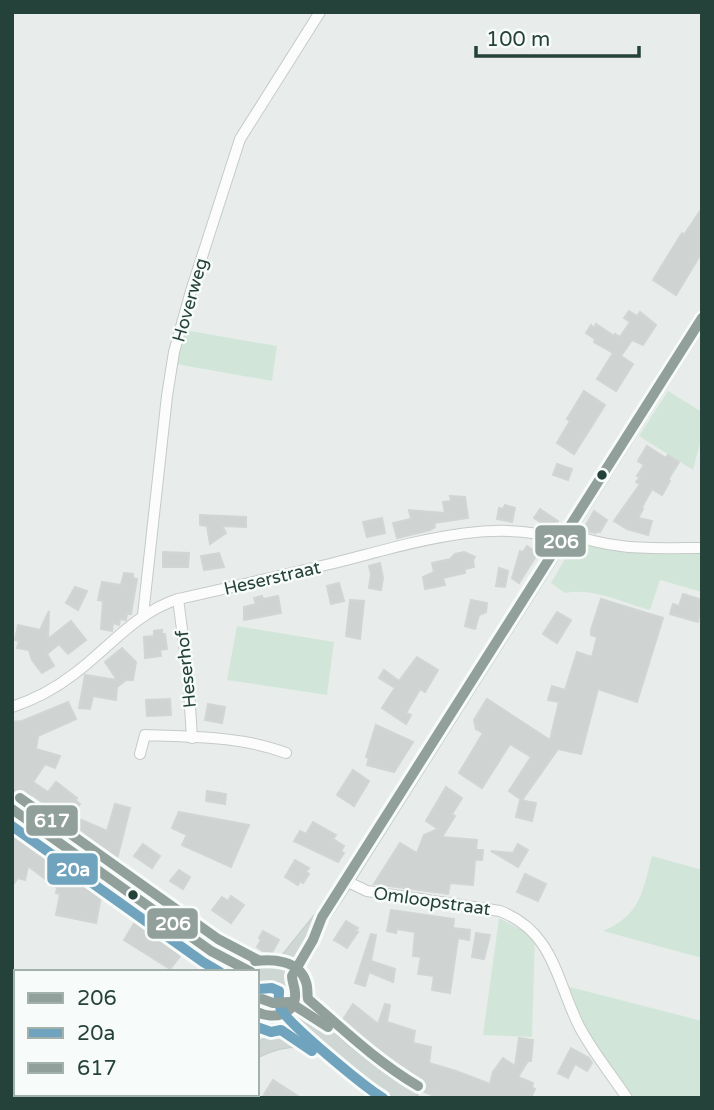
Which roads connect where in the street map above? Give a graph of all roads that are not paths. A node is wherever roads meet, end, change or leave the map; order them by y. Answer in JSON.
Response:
{"nodes":[{"id":1,"x":320,"y":12,"type":"edge"},
{"id":2,"x":702,"y":318,"type":"edge"},
{"id":3,"x":564,"y":536,"type":"junction"},
{"id":4,"x":702,"y":548,"type":"edge"},
{"id":5,"x":178,"y":600,"type":"junction"},
{"id":6,"x":143,"y":615,"type":"junction"},
{"id":7,"x":12,"y":707,"type":"edge"},
{"id":8,"x":192,"y":738,"type":"junction"},
{"id":9,"x":286,"y":753,"type":"dead end"},
{"id":10,"x":140,"y":754,"type":"dead end"},
{"id":11,"x":12,"y":809,"type":"edge"},
{"id":12,"x":346,"y":881,"type":"junction"},
{"id":13,"x":322,"y":917,"type":"junction"},
{"id":14,"x":211,"y":951,"type":"junction"},
{"id":15,"x":230,"y":970,"type":"edge"},
{"id":16,"x":247,"y":970,"type":"edge"},
{"id":17,"x":277,"y":973,"type":"junction"},
{"id":18,"x":259,"y":974,"type":"edge"},
{"id":19,"x":291,"y":983,"type":"junction"},
{"id":20,"x":289,"y":1009,"type":"junction"},
{"id":21,"x":262,"y":1014,"type":"edge"},
{"id":22,"x":323,"y":1041,"type":"junction"},
{"id":23,"x":259,"y":1049,"type":"edge"},
{"id":24,"x":342,"y":1050,"type":"junction"},
{"id":25,"x":411,"y":1098,"type":"edge"},
{"id":26,"x":627,"y":1098,"type":"edge"}],
"edges":[{"from":1,"to":6,"type":"street","name":"Hoverweg"},
{"from":2,"to":3,"type":"main road"},
{"from":3,"to":4,"type":"street","name":"Heserstraat"},
{"from":3,"to":5,"type":"street","name":"Heserstraat"},
{"from":3,"to":12,"type":"main road"},
{"from":5,"to":6,"type":"street","name":"Heserstraat"},
{"from":5,"to":8,"type":"street","name":"Heserhof"},
{"from":6,"to":7,"type":"street","name":"Heserstraat"},
{"from":8,"to":9,"type":"street"},
{"from":8,"to":10,"type":"street"},
{"from":11,"to":14,"type":"main road"},
{"from":12,"to":13,"type":"main road"},
{"from":12,"to":26,"type":"street","name":"Omloopstraat"},
{"from":13,"to":17,"type":"main road"},
{"from":13,"to":19,"type":"main road"},
{"from":14,"to":15,"type":"main road"},
{"from":14,"to":16,"type":"main road"},
{"from":17,"to":18,"type":"main road"},
{"from":17,"to":19,"type":"main road"},
{"from":19,"to":20,"type":"main road"},
{"from":20,"to":21,"type":"main road"},
{"from":20,"to":22,"type":"main road"},
{"from":20,"to":24,"type":"main road"},
{"from":22,"to":23,"type":"main road"},
{"from":22,"to":24,"type":"main road"},
{"from":24,"to":25,"type":"main road"}]}
